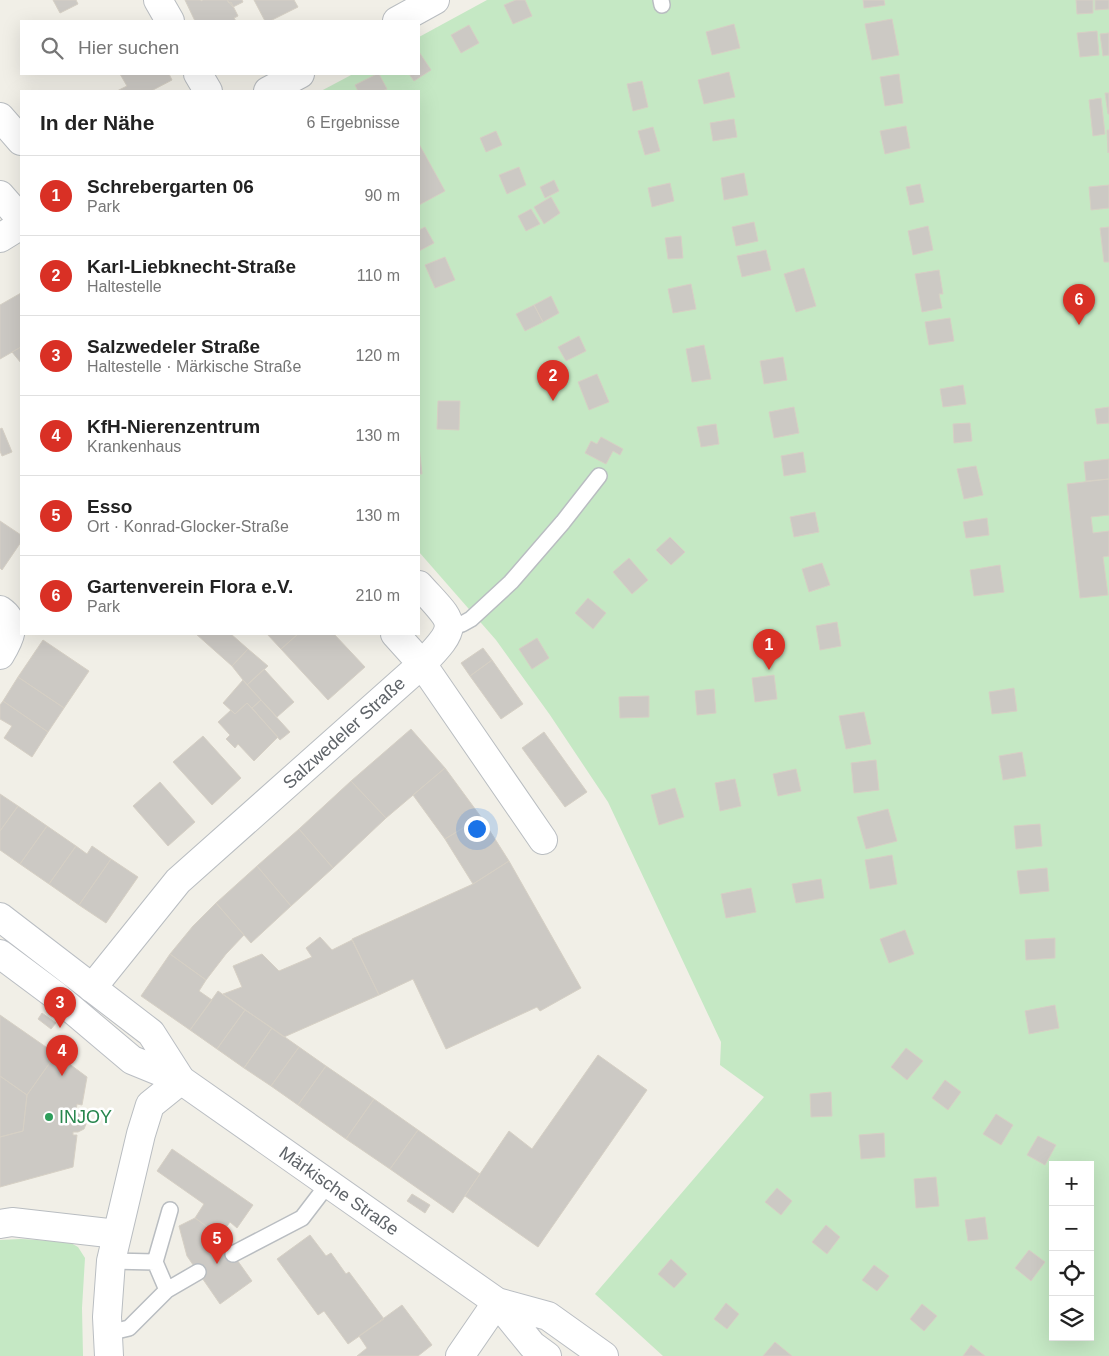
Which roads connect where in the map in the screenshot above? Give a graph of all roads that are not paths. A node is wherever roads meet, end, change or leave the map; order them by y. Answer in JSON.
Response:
{"nodes":[{"id":1,"x":158,"y":0,"type":"edge"},
{"id":2,"x":435,"y":0,"type":"edge"},
{"id":3,"x":169,"y":20,"type":"edge"},
{"id":4,"x":399,"y":20,"type":"edge"},
{"id":5,"x":199,"y":75,"type":"edge"},
{"id":6,"x":298,"y":75,"type":"edge"},
{"id":7,"x":207,"y":90,"type":"edge"},
{"id":8,"x":270,"y":90,"type":"edge"},
{"id":9,"x":0,"y":117,"type":"edge"},
{"id":10,"x":20,"y":140,"type":"edge"},
{"id":11,"x":0,"y":195,"type":"edge"},
{"id":12,"x":20,"y":218,"type":"edge"},
{"id":13,"x":20,"y":226,"type":"edge"},
{"id":14,"x":0,"y":238,"type":"edge"},
{"id":15,"x":599,"y":476,"type":"dead end"},
{"id":16,"x":420,"y":586,"type":"edge"},
{"id":17,"x":0,"y":610,"type":"edge"},
{"id":18,"x":450,"y":628,"type":"junction"},
{"id":19,"x":396,"y":635,"type":"edge"},
{"id":20,"x":0,"y":655,"type":"edge"},
{"id":21,"x":422,"y":664,"type":"junction"},
{"id":22,"x":543,"y":840,"type":"dead end"},
{"id":23,"x":0,"y":917,"type":"edge"},
{"id":24,"x":0,"y":954,"type":"edge"},
{"id":25,"x":92,"y":988,"type":"junction"},
{"id":26,"x":181,"y":1080,"type":"junction"},
{"id":27,"x":328,"y":1184,"type":"junction"},
{"id":28,"x":170,"y":1210,"type":"dead end"},
{"id":29,"x":0,"y":1224,"type":"edge"},
{"id":30,"x":117,"y":1234,"type":"junction"},
{"id":31,"x":233,"y":1254,"type":"dead end"},
{"id":32,"x":111,"y":1261,"type":"junction"},
{"id":33,"x":155,"y":1262,"type":"junction"},
{"id":34,"x":198,"y":1272,"type":"dead end"},
{"id":35,"x":167,"y":1290,"type":"junction"},
{"id":36,"x":497,"y":1302,"type":"junction"},
{"id":37,"x":108,"y":1345,"type":"edge"},
{"id":38,"x":460,"y":1356,"type":"edge"},
{"id":39,"x":548,"y":1356,"type":"edge"},
{"id":40,"x":604,"y":1356,"type":"edge"}],
"edges":[{"from":1,"to":3,"type":"street"},
{"from":2,"to":4,"type":"street"},
{"from":5,"to":7,"type":"street"},
{"from":6,"to":8,"type":"street"},
{"from":9,"to":10,"type":"street"},
{"from":11,"to":12,"type":"street"},
{"from":13,"to":14,"type":"street"},
{"from":15,"to":18,"type":"lane"},
{"from":16,"to":18,"type":"street"},
{"from":17,"to":20,"type":"street"},
{"from":18,"to":21,"type":"street","name":"Salzwedeler Straße"},
{"from":19,"to":21,"type":"street"},
{"from":21,"to":22,"type":"street"},
{"from":21,"to":25,"type":"street","name":"Salzwedeler Straße"},
{"from":23,"to":25,"type":"street","name":"Märkische Straße"},
{"from":24,"to":26,"type":"street","name":"Märkische Straße"},
{"from":25,"to":26,"type":"street","name":"Märkische Straße"},
{"from":26,"to":27,"type":"street","name":"Märkische Straße"},
{"from":26,"to":30,"type":"street"},
{"from":27,"to":31,"type":"lane"},
{"from":27,"to":36,"type":"street","name":"Märkische Straße"},
{"from":28,"to":33,"type":"lane"},
{"from":29,"to":30,"type":"street"},
{"from":30,"to":32,"type":"street"},
{"from":32,"to":33,"type":"lane"},
{"from":32,"to":37,"type":"street"},
{"from":33,"to":35,"type":"lane"},
{"from":34,"to":35,"type":"lane"},
{"from":35,"to":37,"type":"lane"},
{"from":36,"to":38,"type":"street"},
{"from":36,"to":39,"type":"street","name":"Märkische Straße"},
{"from":36,"to":40,"type":"street","name":"Märkische Straße"}]}
